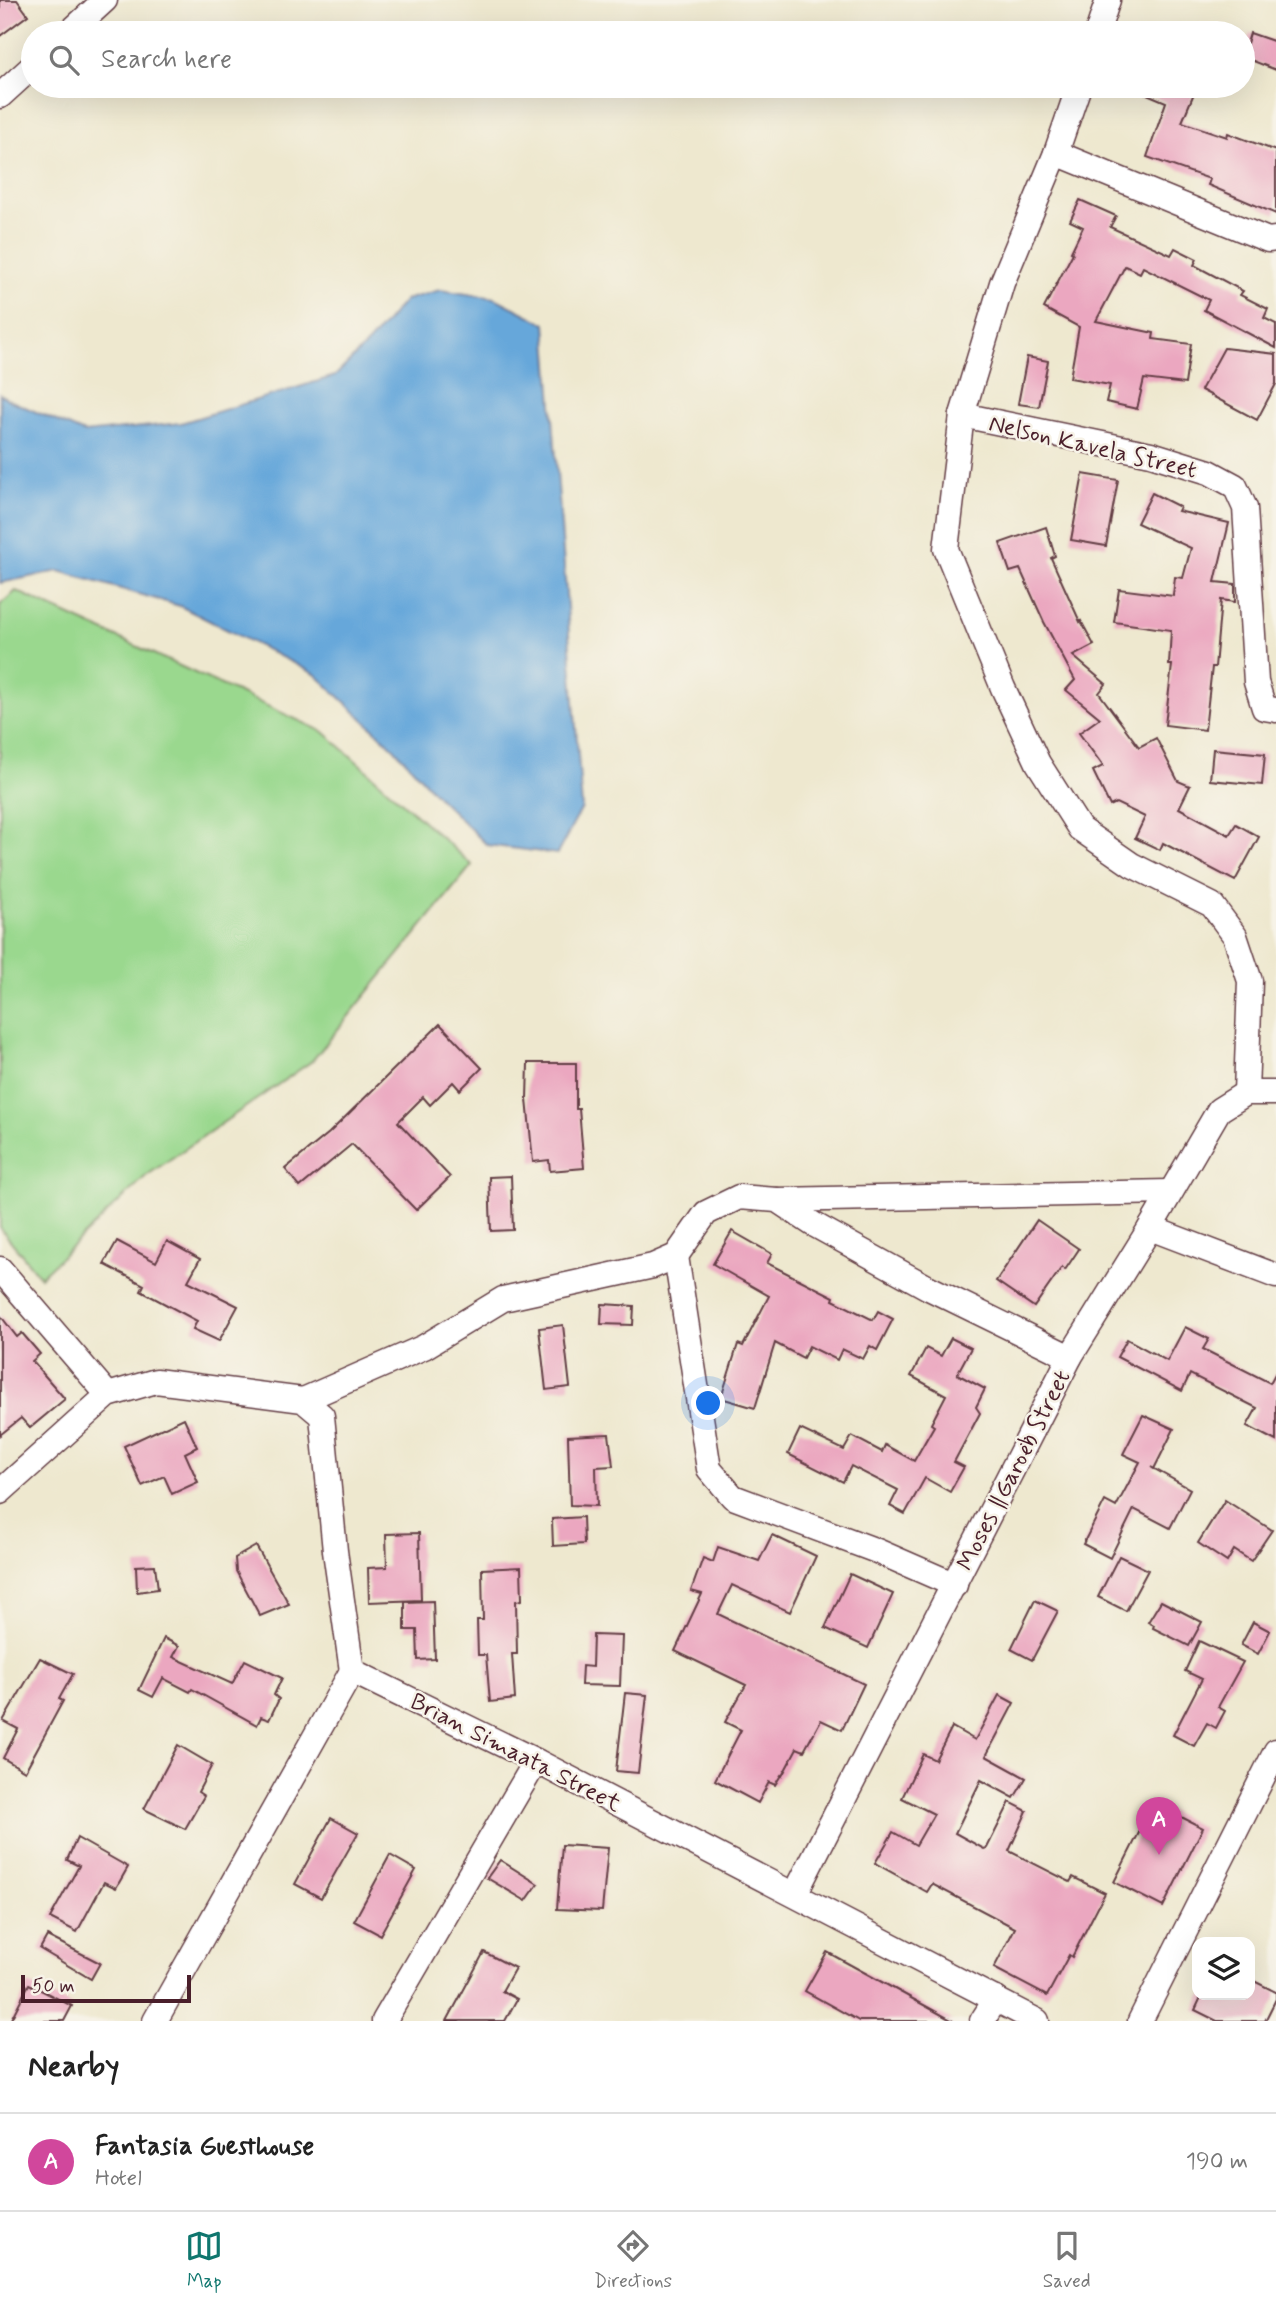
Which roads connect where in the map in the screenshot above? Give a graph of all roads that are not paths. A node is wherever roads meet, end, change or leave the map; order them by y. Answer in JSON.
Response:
{"nodes":[{"id":1,"x":1108,"y":0,"type":"edge"},
{"id":2,"x":96,"y":3,"type":"edge"},
{"id":3,"x":80,"y":21,"type":"edge"},
{"id":4,"x":1101,"y":21,"type":"edge"},
{"id":5,"x":21,"y":77,"type":"edge"},
{"id":6,"x":0,"y":96,"type":"edge"},
{"id":7,"x":1075,"y":98,"type":"edge"},
{"id":8,"x":1056,"y":153,"type":"junction"},
{"id":9,"x":1276,"y":239,"type":"edge"},
{"id":10,"x":962,"y":415,"type":"junction"},
{"id":11,"x":1276,"y":710,"type":"edge"},
{"id":12,"x":1246,"y":1093,"type":"junction"},
{"id":13,"x":1276,"y":1093,"type":"edge"},
{"id":14,"x":1170,"y":1192,"type":"junction"},
{"id":15,"x":777,"y":1200,"type":"junction"},
{"id":16,"x":1150,"y":1228,"type":"junction"},
{"id":17,"x":676,"y":1256,"type":"junction"},
{"id":18,"x":0,"y":1269,"type":"edge"},
{"id":19,"x":1276,"y":1276,"type":"edge"},
{"id":20,"x":1070,"y":1357,"type":"junction"},
{"id":21,"x":108,"y":1395,"type":"junction"},
{"id":22,"x":303,"y":1400,"type":"junction"},
{"id":23,"x":0,"y":1492,"type":"edge"},
{"id":24,"x":955,"y":1586,"type":"junction"},
{"id":25,"x":352,"y":1671,"type":"junction"},
{"id":26,"x":1276,"y":1751,"type":"edge"},
{"id":27,"x":536,"y":1761,"type":"junction"},
{"id":28,"x":795,"y":1894,"type":"junction"},
{"id":29,"x":996,"y":2000,"type":"junction"},
{"id":30,"x":155,"y":2021,"type":"edge"},
{"id":31,"x":384,"y":2021,"type":"edge"},
{"id":32,"x":982,"y":2021,"type":"edge"},
{"id":33,"x":1037,"y":2021,"type":"edge"},
{"id":34,"x":1140,"y":2021,"type":"edge"}],
"edges":[{"from":1,"to":4,"type":"street"},
{"from":2,"to":3,"type":"street"},
{"from":5,"to":6,"type":"street"},
{"from":7,"to":8,"type":"street"},
{"from":8,"to":9,"type":"street"},
{"from":8,"to":10,"type":"street"},
{"from":10,"to":11,"type":"street","name":"Nelson Kavela Street"},
{"from":10,"to":12,"type":"street"},
{"from":12,"to":13,"type":"street"},
{"from":12,"to":14,"type":"street","name":"Moses ǁGaroëb Street"},
{"from":14,"to":15,"type":"street"},
{"from":14,"to":16,"type":"street","name":"Moses ǁGaroëb Street"},
{"from":15,"to":17,"type":"street"},
{"from":15,"to":20,"type":"street"},
{"from":16,"to":19,"type":"street"},
{"from":16,"to":20,"type":"street","name":"Moses ǁGaroëb Street"},
{"from":17,"to":22,"type":"street"},
{"from":17,"to":24,"type":"street"},
{"from":18,"to":21,"type":"street"},
{"from":20,"to":24,"type":"street","name":"Moses ǁGaroëb Street"},
{"from":21,"to":22,"type":"street"},
{"from":21,"to":23,"type":"street"},
{"from":22,"to":25,"type":"street"},
{"from":24,"to":28,"type":"street","name":"Moses ǁGaroëb Street"},
{"from":25,"to":27,"type":"street","name":"Brian Simaata Street"},
{"from":25,"to":30,"type":"street"},
{"from":26,"to":34,"type":"street"},
{"from":27,"to":28,"type":"street","name":"Brian Simaata Street"},
{"from":27,"to":31,"type":"street"},
{"from":28,"to":29,"type":"street","name":"Brian Simaata Street"},
{"from":29,"to":32,"type":"street"},
{"from":29,"to":33,"type":"street","name":"Brian Simaata Street"}]}
